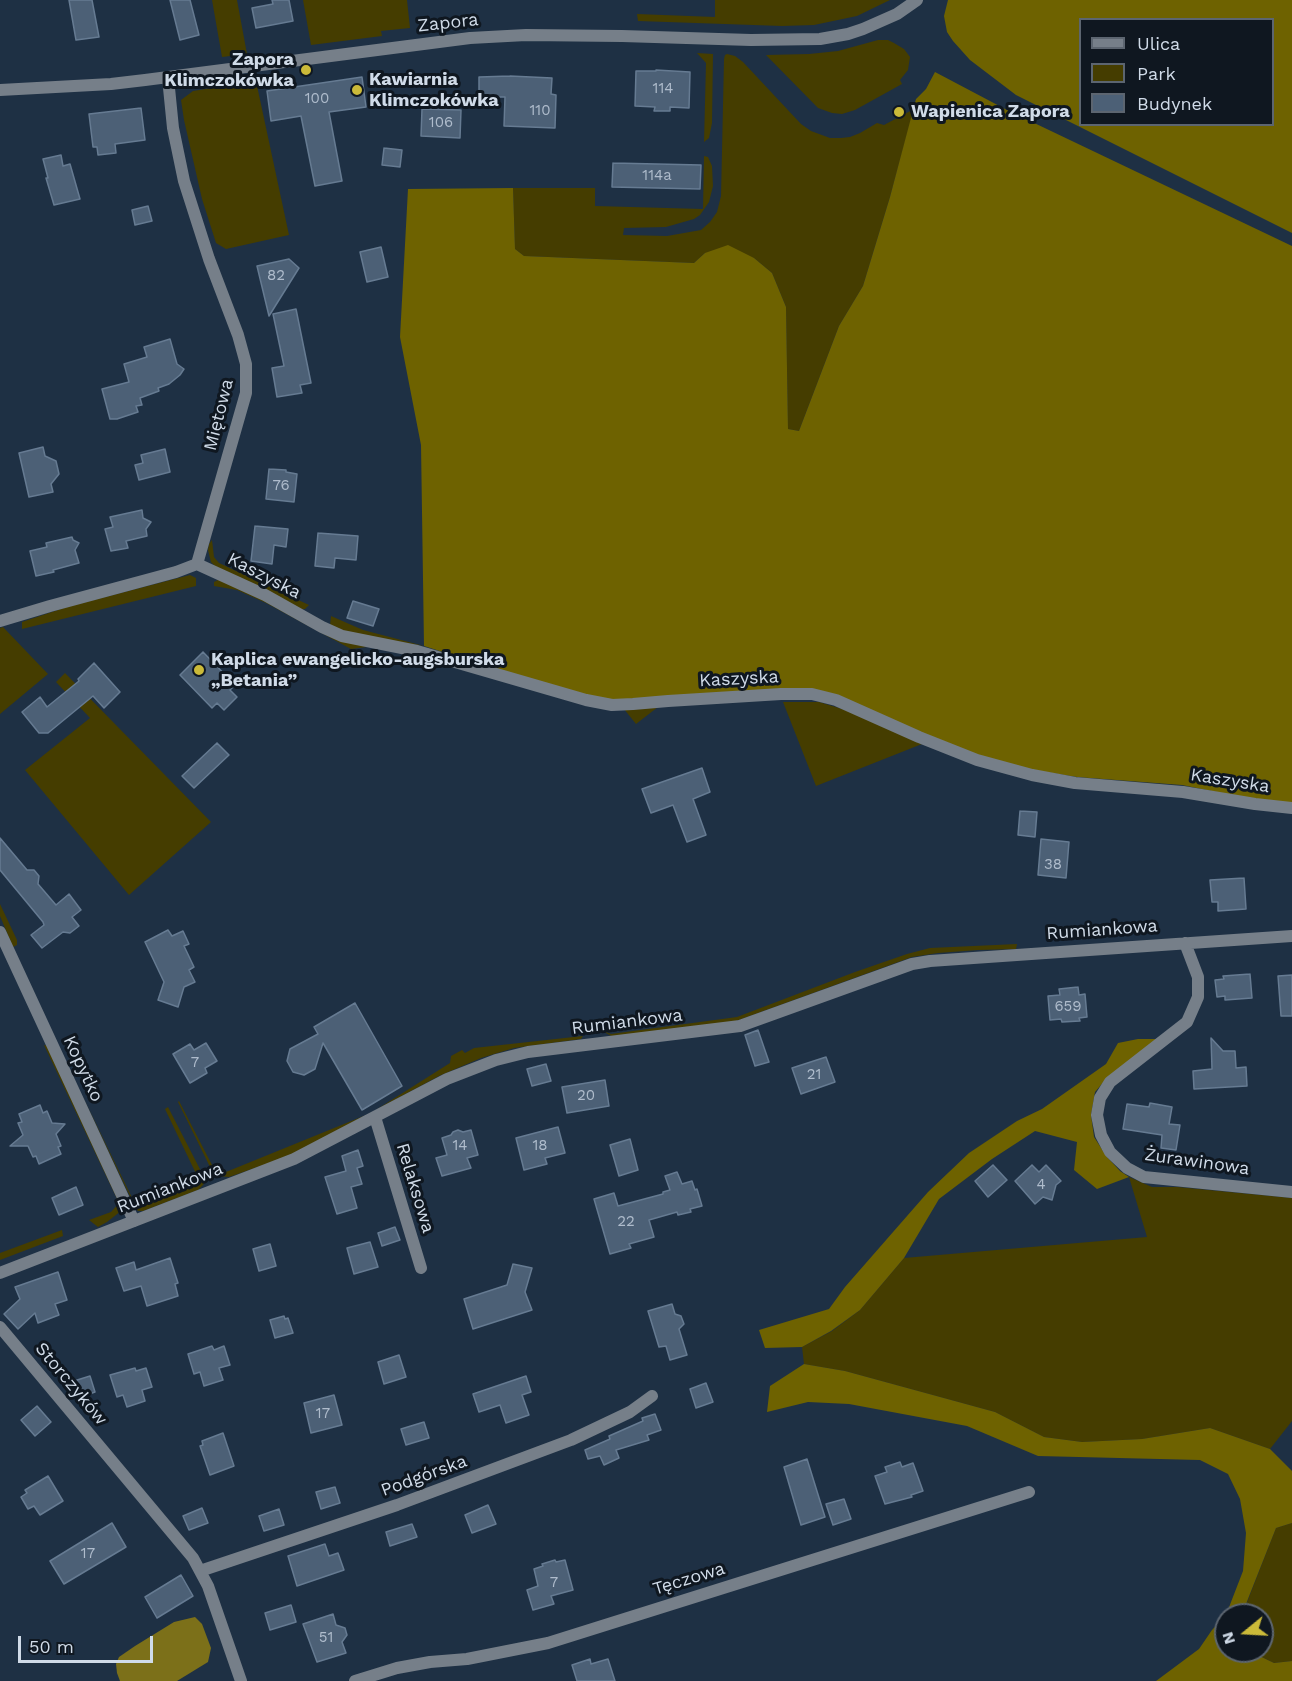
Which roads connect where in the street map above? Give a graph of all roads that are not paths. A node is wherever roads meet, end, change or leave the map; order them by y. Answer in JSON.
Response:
{"nodes":[{"id":1,"x":917,"y":0,"type":"edge"},
{"id":2,"x":168,"y":78,"type":"junction"},
{"id":3,"x":0,"y":90,"type":"edge"},
{"id":4,"x":197,"y":564,"type":"junction"},
{"id":5,"x":0,"y":621,"type":"edge"},
{"id":6,"x":1292,"y":808,"type":"edge"},
{"id":7,"x":0,"y":932,"type":"edge"},
{"id":8,"x":1292,"y":936,"type":"edge"},
{"id":9,"x":1185,"y":943,"type":"junction"},
{"id":10,"x":375,"y":1117,"type":"junction"},
{"id":11,"x":1292,"y":1192,"type":"edge"},
{"id":12,"x":134,"y":1221,"type":"junction"},
{"id":13,"x":421,"y":1268,"type":"dead end"},
{"id":14,"x":0,"y":1273,"type":"edge"},
{"id":15,"x":0,"y":1327,"type":"edge"},
{"id":16,"x":652,"y":1396,"type":"dead end"},
{"id":17,"x":1029,"y":1492,"type":"dead end"},
{"id":18,"x":200,"y":1571,"type":"junction"},
{"id":19,"x":241,"y":1681,"type":"edge"},
{"id":20,"x":355,"y":1681,"type":"edge"}],
"edges":[{"from":1,"to":2,"type":"street","name":"Zapora"},
{"from":2,"to":3,"type":"street","name":"Zapora"},
{"from":2,"to":4,"type":"street","name":"Miętowa"},
{"from":4,"to":5,"type":"street"},
{"from":4,"to":6,"type":"street","name":"Kaszyska"},
{"from":7,"to":12,"type":"street","name":"Kopytko"},
{"from":8,"to":9,"type":"street","name":"Rumiankowa"},
{"from":9,"to":10,"type":"street","name":"Rumiankowa"},
{"from":9,"to":11,"type":"street","name":"Żurawinowa"},
{"from":10,"to":12,"type":"street","name":"Rumiankowa"},
{"from":10,"to":13,"type":"street","name":"Relaksowa"},
{"from":12,"to":14,"type":"street","name":"Rumiankowa"},
{"from":15,"to":18,"type":"street","name":"Storczyków"},
{"from":16,"to":18,"type":"street","name":"Podgórska"},
{"from":17,"to":20,"type":"street","name":"Tęczowa"},
{"from":18,"to":19,"type":"street"}]}
